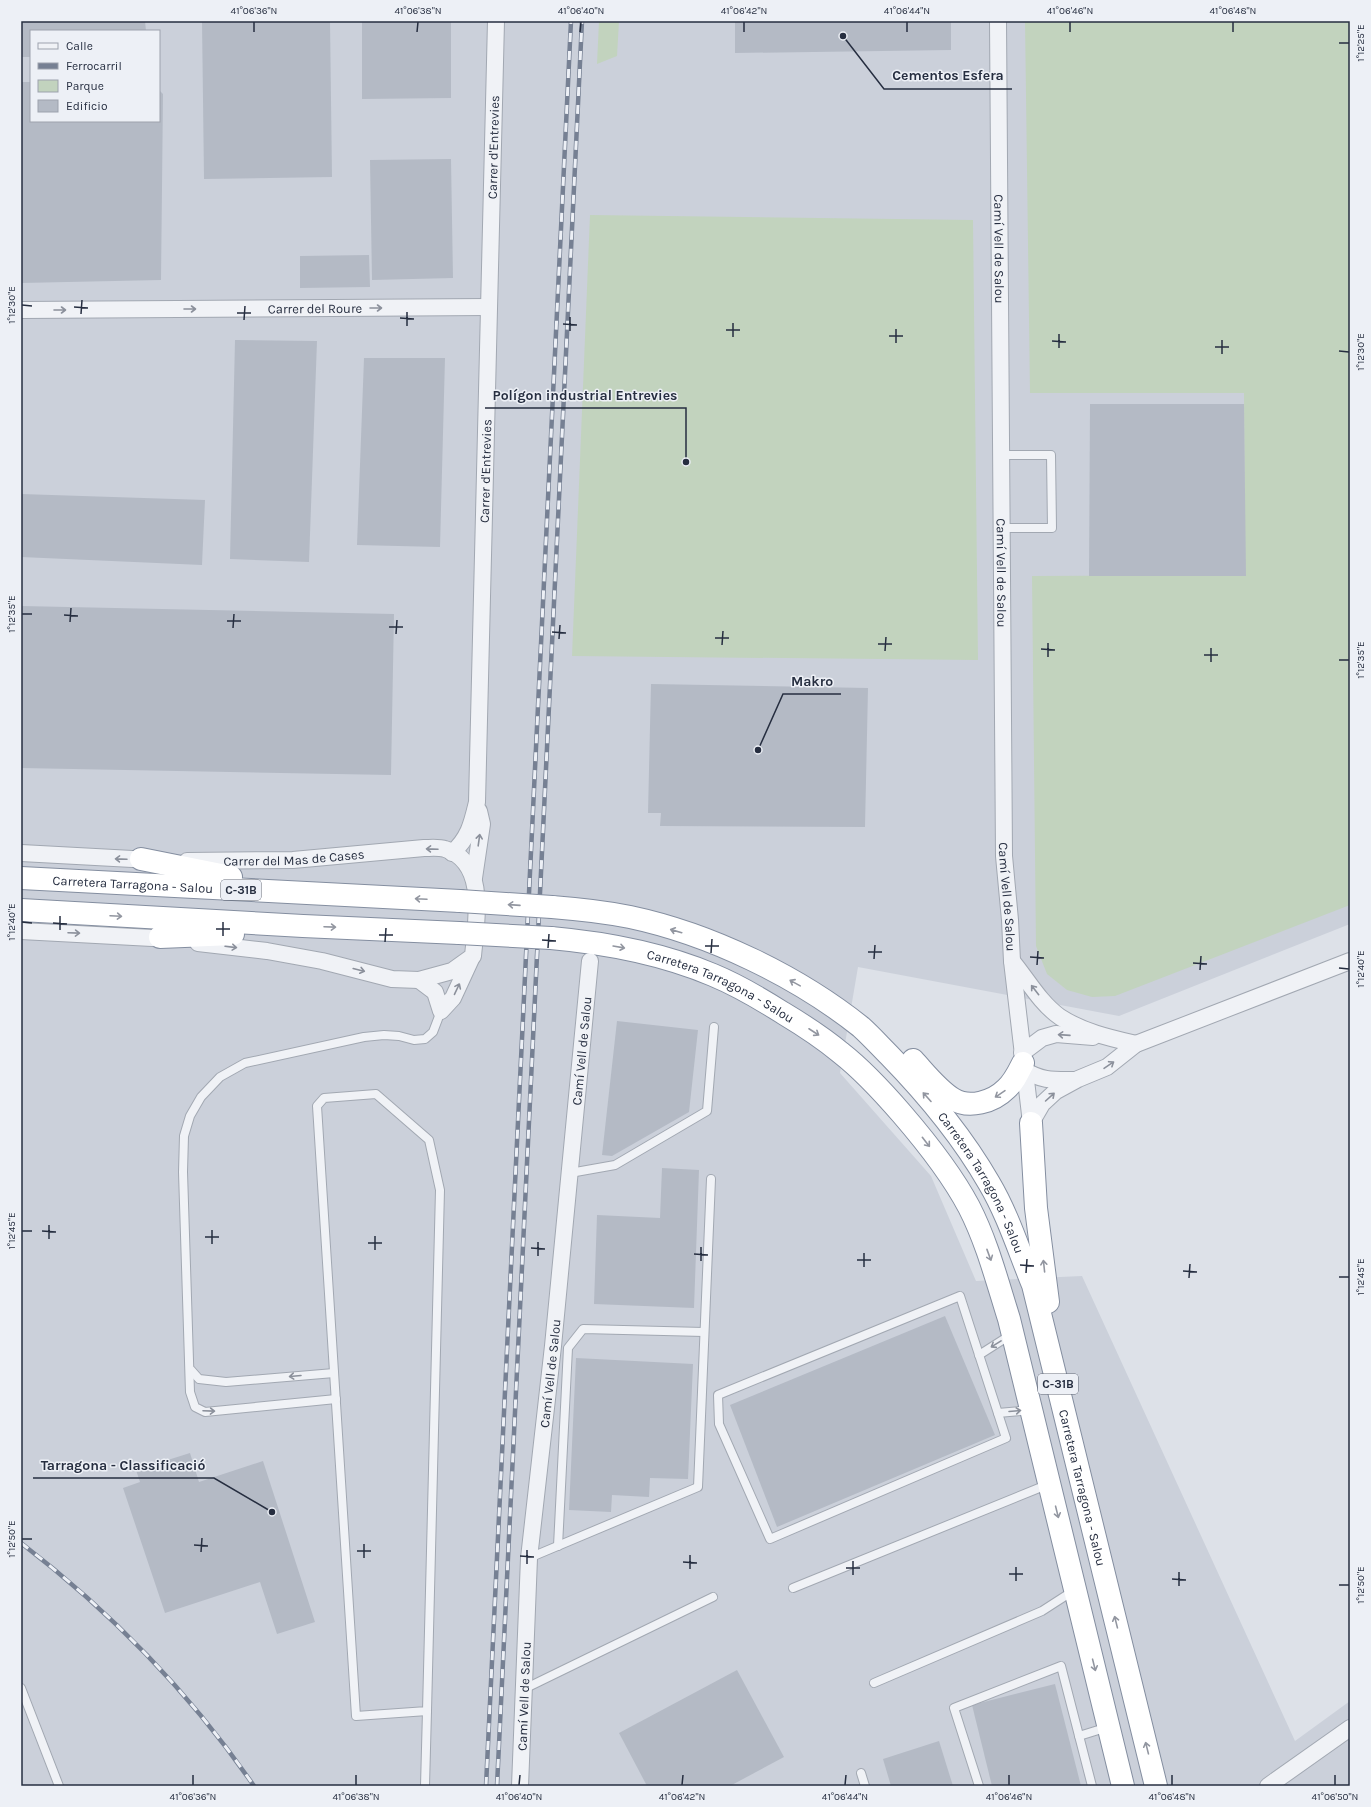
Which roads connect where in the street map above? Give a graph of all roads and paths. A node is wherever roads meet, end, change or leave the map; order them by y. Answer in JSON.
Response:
{"nodes":[{"id":1,"x":496,"y":21,"type":"edge"},
{"id":2,"x":998,"y":21,"type":"edge"},
{"id":3,"x":489,"y":307,"type":"junction"},
{"id":4,"x":21,"y":310,"type":"edge"},
{"id":5,"x":1002,"y":455,"type":"junction"},
{"id":6,"x":1002,"y":528,"type":"junction"},
{"id":7,"x":477,"y":802,"type":"junction"},
{"id":8,"x":21,"y":853,"type":"edge"},
{"id":9,"x":452,"y":853,"type":"junction"},
{"id":10,"x":141,"y":859,"type":"junction"},
{"id":11,"x":21,"y":878,"type":"edge"},
{"id":12,"x":474,"y":878,"type":"junction"},
{"id":13,"x":335,"y":895,"type":"junction"},
{"id":14,"x":21,"y":910,"type":"edge"},
{"id":15,"x":303,"y":926,"type":"junction"},
{"id":16,"x":21,"y":931,"type":"edge"},
{"id":17,"x":160,"y":937,"type":"junction"},
{"id":18,"x":473,"y":956,"type":"junction"},
{"id":19,"x":590,"y":961,"type":"dead end"},
{"id":20,"x":1012,"y":961,"type":"junction"},
{"id":21,"x":1350,"y":961,"type":"edge"},
{"id":22,"x":419,"y":980,"type":"junction"},
{"id":23,"x":441,"y":1010,"type":"junction"},
{"id":24,"x":714,"y":1027,"type":"dead end"},
{"id":25,"x":862,"y":1028,"type":"junction"},
{"id":26,"x":1103,"y":1036,"type":"junction"},
{"id":27,"x":1136,"y":1044,"type":"junction"},
{"id":28,"x":1023,"y":1062,"type":"junction"},
{"id":29,"x":1078,"y":1079,"type":"junction"},
{"id":30,"x":1031,"y":1123,"type":"junction"},
{"id":31,"x":570,"y":1173,"type":"junction"},
{"id":32,"x":711,"y":1179,"type":"dead end"},
{"id":33,"x":704,"y":1332,"type":"junction"},
{"id":34,"x":1013,"y":1334,"type":"junction"},
{"id":35,"x":979,"y":1355,"type":"junction"},
{"id":36,"x":191,"y":1370,"type":"junction"},
{"id":37,"x":334,"y":1373,"type":"junction"},
{"id":38,"x":1056,"y":1374,"type":"junction"},
{"id":39,"x":336,"y":1399,"type":"junction"},
{"id":40,"x":1031,"y":1410,"type":"junction"},
{"id":41,"x":998,"y":1413,"type":"junction"},
{"id":42,"x":1050,"y":1484,"type":"junction"},
{"id":43,"x":558,"y":1546,"type":"junction"},
{"id":44,"x":529,"y":1558,"type":"junction"},
{"id":45,"x":793,"y":1588,"type":"dead end"},
{"id":46,"x":1076,"y":1590,"type":"junction"},
{"id":47,"x":713,"y":1597,"type":"dead end"},
{"id":48,"x":874,"y":1683,"type":"dead end"},
{"id":49,"x":21,"y":1688,"type":"edge"},
{"id":50,"x":524,"y":1689,"type":"junction"},
{"id":51,"x":427,"y":1711,"type":"junction"},
{"id":52,"x":1109,"y":1726,"type":"junction"},
{"id":53,"x":1350,"y":1728,"type":"edge"},
{"id":54,"x":1079,"y":1736,"type":"junction"},
{"id":55,"x":861,"y":1773,"type":"dead end"},
{"id":56,"x":59,"y":1786,"type":"edge"},
{"id":57,"x":425,"y":1786,"type":"edge"},
{"id":58,"x":520,"y":1786,"type":"edge"},
{"id":59,"x":866,"y":1786,"type":"edge"},
{"id":60,"x":979,"y":1786,"type":"edge"},
{"id":61,"x":1092,"y":1786,"type":"edge"},
{"id":62,"x":1123,"y":1786,"type":"edge"},
{"id":63,"x":1156,"y":1786,"type":"edge"},
{"id":64,"x":1268,"y":1786,"type":"edge"}],
"edges":[{"from":1,"to":3,"type":"street","name":"Carrer d'Entrevies"},
{"from":2,"to":5,"type":"street","name":"Camí Vell de Salou"},
{"from":4,"to":3,"type":"street","name":"Carrer del Roure","one_way":true},
{"from":3,"to":7,"type":"street","name":"Carrer d'Entrevies"},
{"from":5,"to":6,"type":"street","name":"Camí Vell de Salou"},
{"from":5,"to":6,"type":"lane"},
{"from":6,"to":20,"type":"street","name":"Camí Vell de Salou"},
{"from":7,"to":9,"type":"street","name":"Carrer d'Entrevies"},
{"from":12,"to":7,"type":"street","name":"Carrer d'Entrevies","one_way":true},
{"from":10,"to":8,"type":"street","name":"Carrer del Mas de Cases","number":"C-31B","one_way":true},
{"from":9,"to":10,"type":"street","name":"Carrer del Mas de Cases","number":"C-31B","one_way":true},
{"from":9,"to":12,"type":"street","name":"Carrer del Mas de Cases","number":"C-31B"},
{"from":10,"to":13,"type":"highway"},
{"from":11,"to":13,"type":"highway","name":"Carretera Tarragona - Salou","number":"C-31B"},
{"from":12,"to":18,"type":"street","name":"Carrer del Mas de Cases","number":"C-31B"},
{"from":25,"to":13,"type":"highway","name":"Carretera Tarragona - Salou","number":"C-31B","one_way":true,"bridge":true},
{"from":14,"to":15,"type":"highway","number":"C-31B","one_way":true},
{"from":15,"to":17,"type":"highway"},
{"from":15,"to":34,"type":"highway","name":"Carretera Tarragona - Salou","number":"C-31B","one_way":true,"bridge":true},
{"from":16,"to":17,"type":"street","one_way":true},
{"from":17,"to":22,"type":"street","one_way":true},
{"from":18,"to":22,"type":"street"},
{"from":23,"to":18,"type":"street","name":"Carrer del Mas de Cases","one_way":true},
{"from":19,"to":31,"type":"street","name":"Camí Vell de Salou"},
{"from":26,"to":20,"type":"street","one_way":true},
{"from":20,"to":28,"type":"street","name":"Camí Vell de Salou"},
{"from":21,"to":27,"type":"street"},
{"from":22,"to":23,"type":"street"},
{"from":23,"to":36,"type":"lane"},
{"from":24,"to":31,"type":"lane"},
{"from":28,"to":25,"type":"highway","one_way":true},
{"from":38,"to":25,"type":"highway","name":"Carretera Tarragona - Salou","number":"C-31B","one_way":true},
{"from":26,"to":27,"type":"street"},
{"from":26,"to":28,"type":"street","one_way":true},
{"from":29,"to":27,"type":"street","one_way":true},
{"from":28,"to":29,"type":"street"},
{"from":28,"to":30,"type":"street","name":"Camí Vell de Salou"},
{"from":30,"to":29,"type":"street","one_way":true},
{"from":38,"to":30,"type":"highway","one_way":true},
{"from":31,"to":44,"type":"street","name":"Camí Vell de Salou"},
{"from":32,"to":33,"type":"lane"},
{"from":33,"to":43,"type":"lane"},
{"from":33,"to":43,"type":"lane"},
{"from":34,"to":35,"type":"lane","one_way":true},
{"from":34,"to":40,"type":"highway","name":"Carretera Tarragona - Salou","number":"C-31B"},
{"from":35,"to":41,"type":"lane"},
{"from":35,"to":41,"type":"lane"},
{"from":37,"to":36,"type":"lane","one_way":true},
{"from":36,"to":39,"type":"lane","one_way":true},
{"from":37,"to":39,"type":"lane"},
{"from":37,"to":51,"type":"lane"},
{"from":63,"to":38,"type":"highway","name":"Carretera Tarragona - Salou","number":"C-31B","one_way":true},
{"from":39,"to":51,"type":"lane"},
{"from":41,"to":40,"type":"lane","one_way":true},
{"from":40,"to":42,"type":"highway","name":"Carretera Tarragona - Salou","number":"C-31B"},
{"from":42,"to":45,"type":"lane"},
{"from":42,"to":46,"type":"highway","name":"Carretera Tarragona - Salou","number":"C-31B","one_way":true},
{"from":43,"to":44,"type":"lane"},
{"from":44,"to":50,"type":"street","name":"Camí Vell de Salou"},
{"from":46,"to":48,"type":"lane"},
{"from":46,"to":52,"type":"highway","name":"Carretera Tarragona - Salou","number":"C-31B","one_way":true},
{"from":47,"to":50,"type":"lane"},
{"from":49,"to":56,"type":"lane"},
{"from":50,"to":58,"type":"street","name":"Camí Vell de Salou"},
{"from":51,"to":57,"type":"lane"},
{"from":52,"to":54,"type":"lane"},
{"from":52,"to":62,"type":"highway","name":"Carretera Tarragona - Salou","number":"C-31B"},
{"from":53,"to":64,"type":"street"},
{"from":54,"to":60,"type":"lane"},
{"from":54,"to":61,"type":"lane"},
{"from":55,"to":59,"type":"lane"}]}
